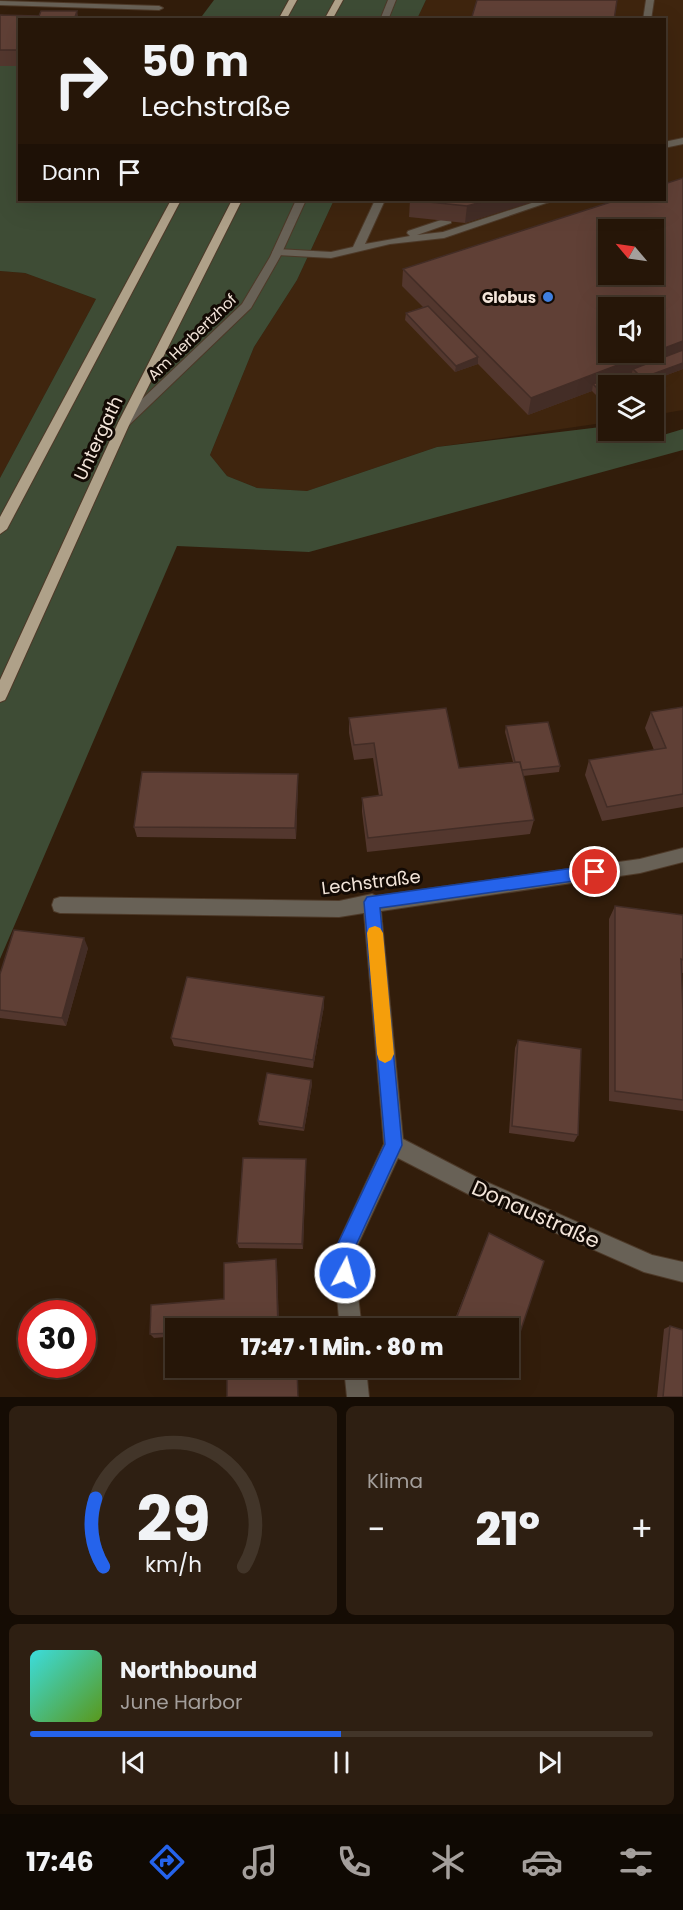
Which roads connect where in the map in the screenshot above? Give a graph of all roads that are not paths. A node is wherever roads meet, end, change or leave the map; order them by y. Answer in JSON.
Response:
{"nodes":[{"id":1,"x":293,"y":0,"type":"edge"},
{"id":2,"x":339,"y":0,"type":"edge"},
{"id":3,"x":392,"y":0,"type":"edge"},
{"id":4,"x":650,"y":0,"type":"edge"},
{"id":5,"x":0,"y":3,"type":"edge"},
{"id":6,"x":159,"y":8,"type":"dead end"},
{"id":7,"x":283,"y":18,"type":"edge"},
{"id":8,"x":329,"y":18,"type":"edge"},
{"id":9,"x":385,"y":18,"type":"edge"},
{"id":10,"x":647,"y":18,"type":"edge"},
{"id":11,"x":683,"y":141,"type":"edge"},
{"id":12,"x":666,"y":145,"type":"edge"},
{"id":13,"x":175,"y":201,"type":"edge"},
{"id":14,"x":236,"y":201,"type":"edge"},
{"id":15,"x":301,"y":201,"type":"edge"},
{"id":16,"x":380,"y":201,"type":"edge"},
{"id":17,"x":547,"y":201,"type":"edge"},
{"id":18,"x":447,"y":221,"type":"edge"},
{"id":19,"x":390,"y":241,"type":"junction"},
{"id":20,"x":357,"y":250,"type":"junction"},
{"id":21,"x":277,"y":252,"type":"junction"},
{"id":22,"x":124,"y":423,"type":"junction"},
{"id":23,"x":0,"y":529,"type":"edge"},
{"id":24,"x":0,"y":696,"type":"edge"},
{"id":25,"x":683,"y":855,"type":"edge"},
{"id":26,"x":372,"y":902,"type":"junction"},
{"id":27,"x":60,"y":906,"type":"dead end"},
{"id":28,"x":394,"y":1145,"type":"junction"},
{"id":29,"x":683,"y":1272,"type":"edge"},
{"id":30,"x":350,"y":1318,"type":"edge"},
{"id":31,"x":356,"y":1378,"type":"edge"},
{"id":32,"x":358,"y":1397,"type":"edge"}],
"edges":[{"from":1,"to":7,"type":"main road"},
{"from":2,"to":8,"type":"main road"},
{"from":3,"to":9,"type":"street"},
{"from":4,"to":10,"type":"street"},
{"from":5,"to":6,"type":"street"},
{"from":11,"to":12,"type":"street"},
{"from":13,"to":23,"type":"main road"},
{"from":14,"to":22,"type":"main road","name":"Untergath"},
{"from":15,"to":21,"type":"street","name":"Am Herbertzhof"},
{"from":16,"to":20,"type":"street"},
{"from":17,"to":19,"type":"street"},
{"from":18,"to":19,"type":"street"},
{"from":19,"to":20,"type":"street"},
{"from":20,"to":21,"type":"street"},
{"from":21,"to":22,"type":"street","name":"Am Herbertzhof"},
{"from":22,"to":24,"type":"main road","name":"Untergath"},
{"from":25,"to":26,"type":"street","name":"Lechstraße"},
{"from":26,"to":27,"type":"street","name":"Lechstraße"},
{"from":26,"to":28,"type":"street"},
{"from":28,"to":29,"type":"street","name":"Donaustraße"},
{"from":28,"to":30,"type":"street"},
{"from":31,"to":32,"type":"street"}]}
